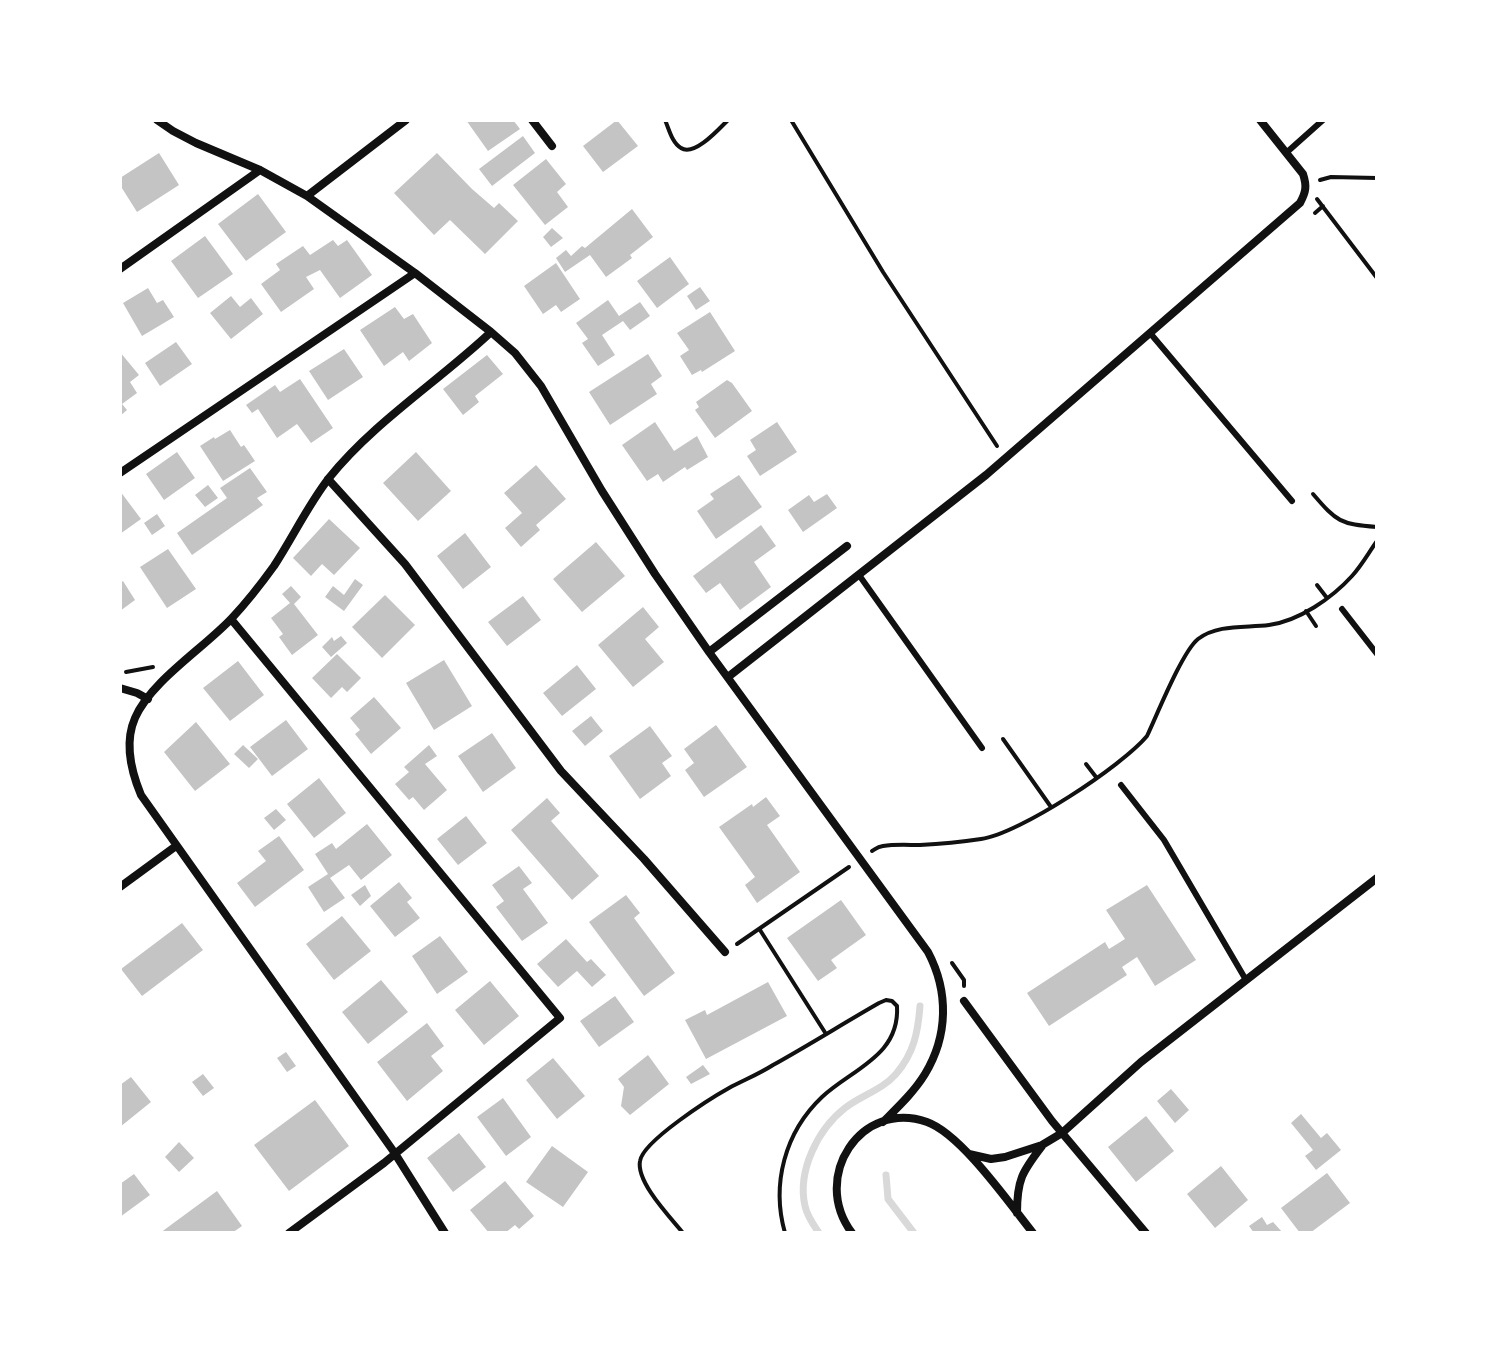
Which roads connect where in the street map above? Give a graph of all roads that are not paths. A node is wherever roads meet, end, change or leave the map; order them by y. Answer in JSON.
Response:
{"nodes":[{"id":1,"x":157,"y":120,"type":"edge"},
{"id":2,"x":406,"y":120,"type":"edge"},
{"id":3,"x":532,"y":120,"type":"edge"},
{"id":4,"x":1260,"y":120,"type":"edge"},
{"id":5,"x":1323,"y":120,"type":"edge"},
{"id":6,"x":552,"y":146,"type":"dead end"},
{"id":7,"x":1286,"y":153,"type":"junction"},
{"id":8,"x":260,"y":170,"type":"junction"},
{"id":9,"x":307,"y":196,"type":"junction"},
{"id":10,"x":120,"y":269,"type":"edge"},
{"id":11,"x":415,"y":273,"type":"junction"},
{"id":12,"x":491,"y":332,"type":"junction"},
{"id":13,"x":1150,"y":333,"type":"junction"},
{"id":14,"x":120,"y":473,"type":"edge"},
{"id":15,"x":328,"y":479,"type":"junction"},
{"id":16,"x":1292,"y":501,"type":"dead end"},
{"id":17,"x":847,"y":546,"type":"dead end"},
{"id":18,"x":859,"y":575,"type":"junction"},
{"id":19,"x":1342,"y":609,"type":"dead end"},
{"id":20,"x":231,"y":619,"type":"junction"},
{"id":21,"x":709,"y":652,"type":"junction"},
{"id":22,"x":1377,"y":654,"type":"edge"},
{"id":23,"x":728,"y":677,"type":"junction"},
{"id":24,"x":120,"y":688,"type":"edge"},
{"id":25,"x":148,"y":699,"type":"junction"},
{"id":26,"x":982,"y":748,"type":"dead end"},
{"id":27,"x":1121,"y":785,"type":"dead end"},
{"id":28,"x":176,"y":846,"type":"junction"},
{"id":29,"x":1377,"y":878,"type":"edge"},
{"id":30,"x":120,"y":887,"type":"edge"},
{"id":31,"x":725,"y":952,"type":"road end"},
{"id":32,"x":1246,"y":980,"type":"junction"},
{"id":33,"x":964,"y":1001,"type":"dead end"},
{"id":34,"x":883,"y":1122,"type":"junction"},
{"id":35,"x":1062,"y":1133,"type":"junction"},
{"id":36,"x":1042,"y":1145,"type":"junction"},
{"id":37,"x":394,"y":1152,"type":"junction"},
{"id":38,"x":969,"y":1154,"type":"junction"},
{"id":39,"x":1017,"y":1214,"type":"junction"},
{"id":40,"x":289,"y":1233,"type":"edge"},
{"id":41,"x":445,"y":1233,"type":"edge"},
{"id":42,"x":852,"y":1233,"type":"edge"},
{"id":43,"x":1033,"y":1233,"type":"edge"},
{"id":44,"x":1146,"y":1233,"type":"edge"}],
"edges":[{"from":1,"to":8,"type":"street"},
{"from":2,"to":9,"type":"street"},
{"from":3,"to":6,"type":"street"},
{"from":4,"to":7,"type":"street"},
{"from":5,"to":7,"type":"lane"},
{"from":7,"to":13,"type":"street"},
{"from":8,"to":9,"type":"street"},
{"from":8,"to":10,"type":"street"},
{"from":9,"to":11,"type":"street"},
{"from":11,"to":12,"type":"street"},
{"from":11,"to":14,"type":"street"},
{"from":12,"to":15,"type":"street"},
{"from":12,"to":21,"type":"street"},
{"from":13,"to":16,"type":"lane"},
{"from":13,"to":18,"type":"street"},
{"from":15,"to":20,"type":"street"},
{"from":15,"to":31,"type":"street"},
{"from":17,"to":21,"type":"street"},
{"from":18,"to":23,"type":"street"},
{"from":18,"to":26,"type":"lane"},
{"from":19,"to":22,"type":"lane"},
{"from":20,"to":25,"type":"street"},
{"from":20,"to":37,"type":"street"},
{"from":21,"to":23,"type":"street"},
{"from":23,"to":34,"type":"street"},
{"from":24,"to":25,"type":"street"},
{"from":25,"to":28,"type":"street"},
{"from":27,"to":32,"type":"lane"},
{"from":28,"to":30,"type":"street"},
{"from":28,"to":37,"type":"street"},
{"from":29,"to":32,"type":"street"},
{"from":32,"to":35,"type":"street"},
{"from":33,"to":35,"type":"street"},
{"from":34,"to":38,"type":"street"},
{"from":34,"to":42,"type":"street"},
{"from":35,"to":36,"type":"street"},
{"from":35,"to":44,"type":"street"},
{"from":36,"to":38,"type":"street"},
{"from":36,"to":39,"type":"street"},
{"from":37,"to":40,"type":"street"},
{"from":37,"to":41,"type":"street"},
{"from":38,"to":39,"type":"street"},
{"from":39,"to":43,"type":"street"}]}
